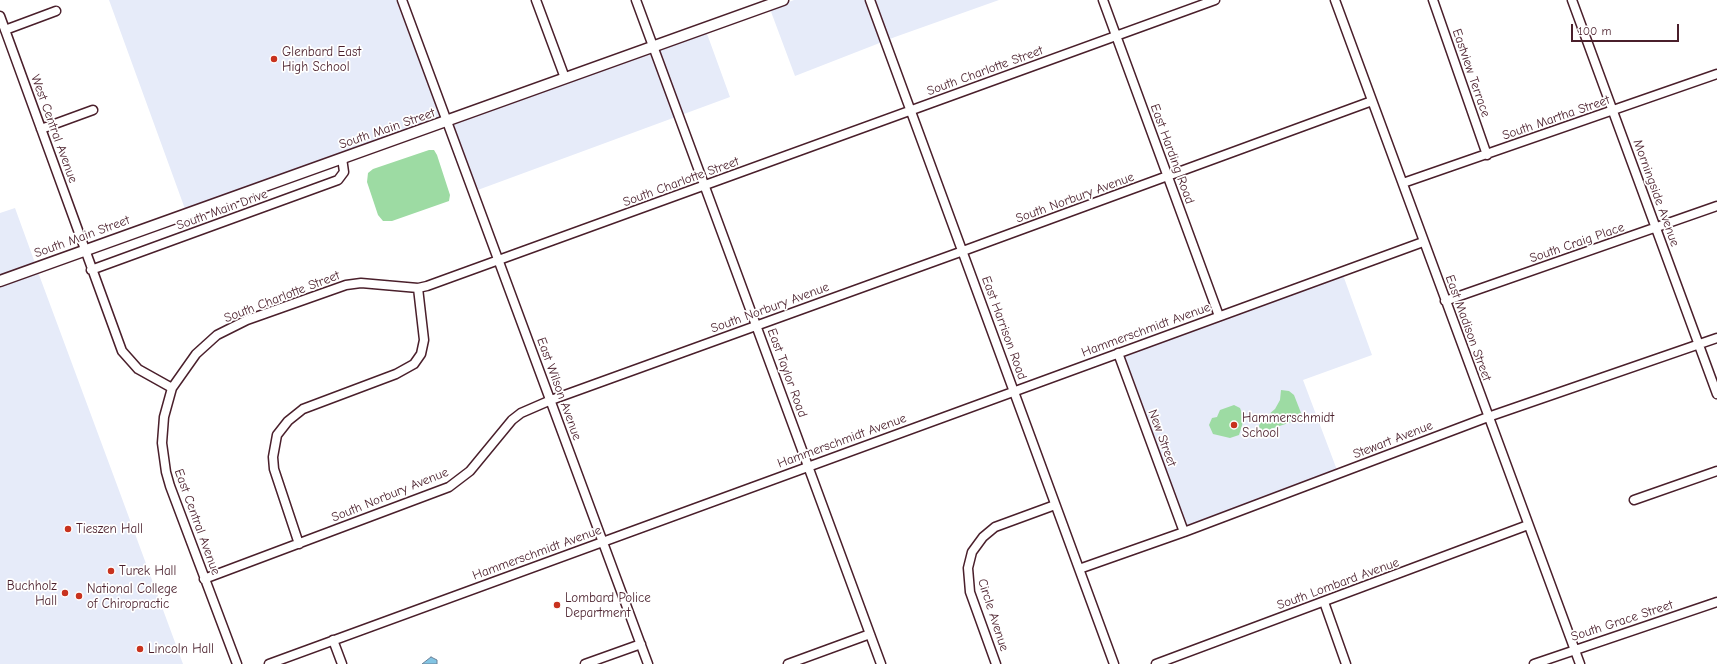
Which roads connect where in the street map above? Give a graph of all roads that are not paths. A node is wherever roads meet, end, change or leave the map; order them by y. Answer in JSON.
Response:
{"nodes":[{"id":1,"x":402,"y":0,"type":"edge"},
{"id":2,"x":536,"y":0,"type":"edge"},
{"id":3,"x":636,"y":0,"type":"edge"},
{"id":4,"x":783,"y":0,"type":"edge"},
{"id":5,"x":870,"y":0,"type":"edge"},
{"id":6,"x":1103,"y":0,"type":"edge"},
{"id":7,"x":1215,"y":0,"type":"edge"},
{"id":8,"x":1335,"y":0,"type":"edge"},
{"id":9,"x":1433,"y":0,"type":"edge"},
{"id":10,"x":1572,"y":0,"type":"edge"},
{"id":11,"x":56,"y":11,"type":"dead end"},
{"id":12,"x":0,"y":16,"type":"edge"},
{"id":13,"x":5,"y":30,"type":"junction"},
{"id":14,"x":1116,"y":36,"type":"junction"},
{"id":15,"x":654,"y":46,"type":"junction"},
{"id":16,"x":1717,"y":74,"type":"edge"},
{"id":17,"x":565,"y":78,"type":"junction"},
{"id":18,"x":1372,"y":101,"type":"junction"},
{"id":19,"x":93,"y":110,"type":"dead end"},
{"id":20,"x":1613,"y":111,"type":"junction"},
{"id":21,"x":910,"y":112,"type":"junction"},
{"id":22,"x":447,"y":122,"type":"junction"},
{"id":23,"x":41,"y":129,"type":"junction"},
{"id":24,"x":1487,"y":155,"type":"junction"},
{"id":25,"x":342,"y":158,"type":"junction"},
{"id":26,"x":1168,"y":177,"type":"junction"},
{"id":27,"x":1402,"y":184,"type":"junction"},
{"id":28,"x":705,"y":186,"type":"junction"},
{"id":29,"x":1717,"y":206,"type":"edge"},
{"id":30,"x":1656,"y":228,"type":"junction"},
{"id":31,"x":1423,"y":242,"type":"junction"},
{"id":32,"x":85,"y":250,"type":"junction"},
{"id":33,"x":964,"y":251,"type":"junction"},
{"id":34,"x":499,"y":260,"type":"junction"},
{"id":35,"x":91,"y":270,"type":"junction"},
{"id":36,"x":0,"y":281,"type":"edge"},
{"id":37,"x":418,"y":288,"type":"junction"},
{"id":38,"x":1445,"y":301,"type":"junction"},
{"id":39,"x":1219,"y":316,"type":"junction"},
{"id":40,"x":757,"y":326,"type":"junction"},
{"id":41,"x":1717,"y":338,"type":"edge"},
{"id":42,"x":1699,"y":344,"type":"junction"},
{"id":43,"x":1118,"y":353,"type":"junction"},
{"id":44,"x":172,"y":388,"type":"junction"},
{"id":45,"x":1014,"y":391,"type":"junction"},
{"id":46,"x":1717,"y":394,"type":"edge"},
{"id":47,"x":551,"y":400,"type":"junction"},
{"id":48,"x":1488,"y":417,"type":"junction"},
{"id":49,"x":809,"y":466,"type":"junction"},
{"id":50,"x":1717,"y":471,"type":"edge"},
{"id":51,"x":1634,"y":500,"type":"dead end"},
{"id":52,"x":1055,"y":505,"type":"junction"},
{"id":53,"x":1528,"y":525,"type":"junction"},
{"id":54,"x":1184,"y":532,"type":"junction"},
{"id":55,"x":602,"y":541,"type":"junction"},
{"id":56,"x":299,"y":544,"type":"junction"},
{"id":57,"x":1079,"y":569,"type":"junction"},
{"id":58,"x":204,"y":579,"type":"junction"},
{"id":59,"x":1324,"y":602,"type":"junction"},
{"id":60,"x":1717,"y":602,"type":"edge"},
{"id":61,"x":870,"y":634,"type":"junction"},
{"id":62,"x":333,"y":640,"type":"junction"},
{"id":63,"x":641,"y":644,"type":"junction"},
{"id":64,"x":1575,"y":649,"type":"junction"},
{"id":65,"x":237,"y":664,"type":"edge"},
{"id":66,"x":269,"y":664,"type":"edge"},
{"id":67,"x":342,"y":664,"type":"edge"},
{"id":68,"x":585,"y":664,"type":"edge"},
{"id":69,"x":648,"y":664,"type":"edge"},
{"id":70,"x":788,"y":664,"type":"edge"},
{"id":71,"x":881,"y":664,"type":"edge"},
{"id":72,"x":996,"y":664,"type":"edge"},
{"id":73,"x":1114,"y":664,"type":"edge"},
{"id":74,"x":1156,"y":664,"type":"edge"},
{"id":75,"x":1346,"y":664,"type":"edge"},
{"id":76,"x":1534,"y":664,"type":"edge"},
{"id":77,"x":1580,"y":664,"type":"edge"}],
"edges":[{"from":1,"to":22,"type":"street","name":"East Wilson Avenue"},
{"from":2,"to":17,"type":"street"},
{"from":3,"to":15,"type":"street","name":"East Taylor Road"},
{"from":4,"to":15,"type":"main road","name":"South Main Street"},
{"from":5,"to":21,"type":"street","name":"East Harrison Road"},
{"from":6,"to":14,"type":"street","name":"East Harding Road"},
{"from":7,"to":14,"type":"street","name":"South Charlotte Street"},
{"from":8,"to":18,"type":"street","name":"East Madison Street"},
{"from":9,"to":24,"type":"street","name":"Eastview Terrace"},
{"from":10,"to":20,"type":"street","name":"Morningside Avenue"},
{"from":11,"to":13,"type":"street"},
{"from":12,"to":13,"type":"street","name":"West Central Avenue"},
{"from":13,"to":23,"type":"street","name":"West Central Avenue"},
{"from":14,"to":21,"type":"street","name":"South Charlotte Street"},
{"from":14,"to":26,"type":"street","name":"East Harding Road"},
{"from":15,"to":17,"type":"main road","name":"South Main Street"},
{"from":15,"to":28,"type":"street","name":"East Taylor Road"},
{"from":16,"to":20,"type":"street","name":"South Martha Street"},
{"from":17,"to":22,"type":"main road","name":"South Main Street"},
{"from":18,"to":26,"type":"street","name":"South Norbury Avenue"},
{"from":18,"to":27,"type":"street","name":"East Madison Street"},
{"from":19,"to":23,"type":"street"},
{"from":20,"to":24,"type":"street","name":"South Martha Street"},
{"from":20,"to":30,"type":"street","name":"Morningside Avenue"},
{"from":21,"to":28,"type":"street","name":"South Charlotte Street"},
{"from":21,"to":33,"type":"street","name":"East Harrison Road"},
{"from":22,"to":25,"type":"main road","name":"South Main Street"},
{"from":22,"to":34,"type":"street","name":"East Wilson Avenue"},
{"from":23,"to":32,"type":"street","name":"West Central Avenue"},
{"from":24,"to":27,"type":"street","name":"South Martha Street"},
{"from":25,"to":32,"type":"main road","name":"South Main Street"},
{"from":25,"to":35,"type":"street","name":"South Main Drive"},
{"from":26,"to":33,"type":"street","name":"South Norbury Avenue"},
{"from":26,"to":39,"type":"street","name":"East Harding Road"},
{"from":27,"to":31,"type":"street","name":"East Madison Street"},
{"from":28,"to":34,"type":"street","name":"South Charlotte Street"},
{"from":28,"to":40,"type":"street","name":"East Taylor Road"},
{"from":29,"to":30,"type":"street","name":"South Craig Place"},
{"from":30,"to":38,"type":"street","name":"South Craig Place"},
{"from":30,"to":42,"type":"street","name":"Morningside Avenue"},
{"from":31,"to":38,"type":"street","name":"East Madison Street"},
{"from":31,"to":39,"type":"street","name":"Hammerschmidt Avenue"},
{"from":32,"to":35,"type":"street"},
{"from":32,"to":36,"type":"main road","name":"South Main Street"},
{"from":33,"to":40,"type":"street","name":"South Norbury Avenue"},
{"from":33,"to":45,"type":"street","name":"East Harrison Road"},
{"from":34,"to":37,"type":"street","name":"South Charlotte Street"},
{"from":34,"to":47,"type":"street","name":"East Wilson Avenue"},
{"from":35,"to":44,"type":"street"},
{"from":37,"to":44,"type":"street","name":"South Charlotte Street"},
{"from":37,"to":56,"type":"street"},
{"from":38,"to":48,"type":"street","name":"East Madison Street"},
{"from":39,"to":43,"type":"street","name":"Hammerschmidt Avenue"},
{"from":40,"to":47,"type":"street","name":"South Norbury Avenue"},
{"from":40,"to":49,"type":"street","name":"East Taylor Road"},
{"from":41,"to":42,"type":"street","name":"Stewart Avenue"},
{"from":42,"to":46,"type":"street","name":"Morningside Avenue"},
{"from":42,"to":48,"type":"street","name":"Stewart Avenue"},
{"from":43,"to":45,"type":"street","name":"Hammerschmidt Avenue"},
{"from":43,"to":54,"type":"street","name":"New Street"},
{"from":44,"to":58,"type":"street","name":"East Central Avenue"},
{"from":45,"to":49,"type":"street","name":"Hammerschmidt Avenue"},
{"from":45,"to":52,"type":"street","name":"East Harrison Road"},
{"from":47,"to":55,"type":"street","name":"East Wilson Avenue"},
{"from":47,"to":56,"type":"street","name":"South Norbury Avenue"},
{"from":48,"to":53,"type":"street","name":"East Madison Street"},
{"from":48,"to":54,"type":"street","name":"Stewart Avenue"},
{"from":49,"to":55,"type":"street","name":"Hammerschmidt Avenue"},
{"from":49,"to":61,"type":"street","name":"East Taylor Road"},
{"from":50,"to":51,"type":"street"},
{"from":52,"to":57,"type":"street","name":"East Harrison Road"},
{"from":52,"to":72,"type":"street","name":"Circle Avenue"},
{"from":53,"to":59,"type":"street","name":"South Lombard Avenue"},
{"from":53,"to":64,"type":"street","name":"East Madison Street"},
{"from":54,"to":57,"type":"street","name":"Stewart Avenue"},
{"from":55,"to":62,"type":"street","name":"Hammerschmidt Avenue"},
{"from":55,"to":63,"type":"street","name":"East Wilson Avenue"},
{"from":56,"to":58,"type":"street","name":"South Norbury Avenue"},
{"from":57,"to":73,"type":"street","name":"East Harrison Road"},
{"from":58,"to":65,"type":"street","name":"East Central Avenue"},
{"from":59,"to":74,"type":"street","name":"South Lombard Avenue"},
{"from":59,"to":75,"type":"street"},
{"from":60,"to":64,"type":"street","name":"South Grace Street"},
{"from":61,"to":70,"type":"street"},
{"from":61,"to":71,"type":"street","name":"East Taylor Road"},
{"from":62,"to":66,"type":"street","name":"Hammerschmidt Avenue"},
{"from":62,"to":67,"type":"street"},
{"from":63,"to":68,"type":"street"},
{"from":63,"to":69,"type":"street","name":"East Wilson Avenue"},
{"from":64,"to":76,"type":"street","name":"South Grace Street"},
{"from":64,"to":77,"type":"street","name":"East Madison Street"}]}
